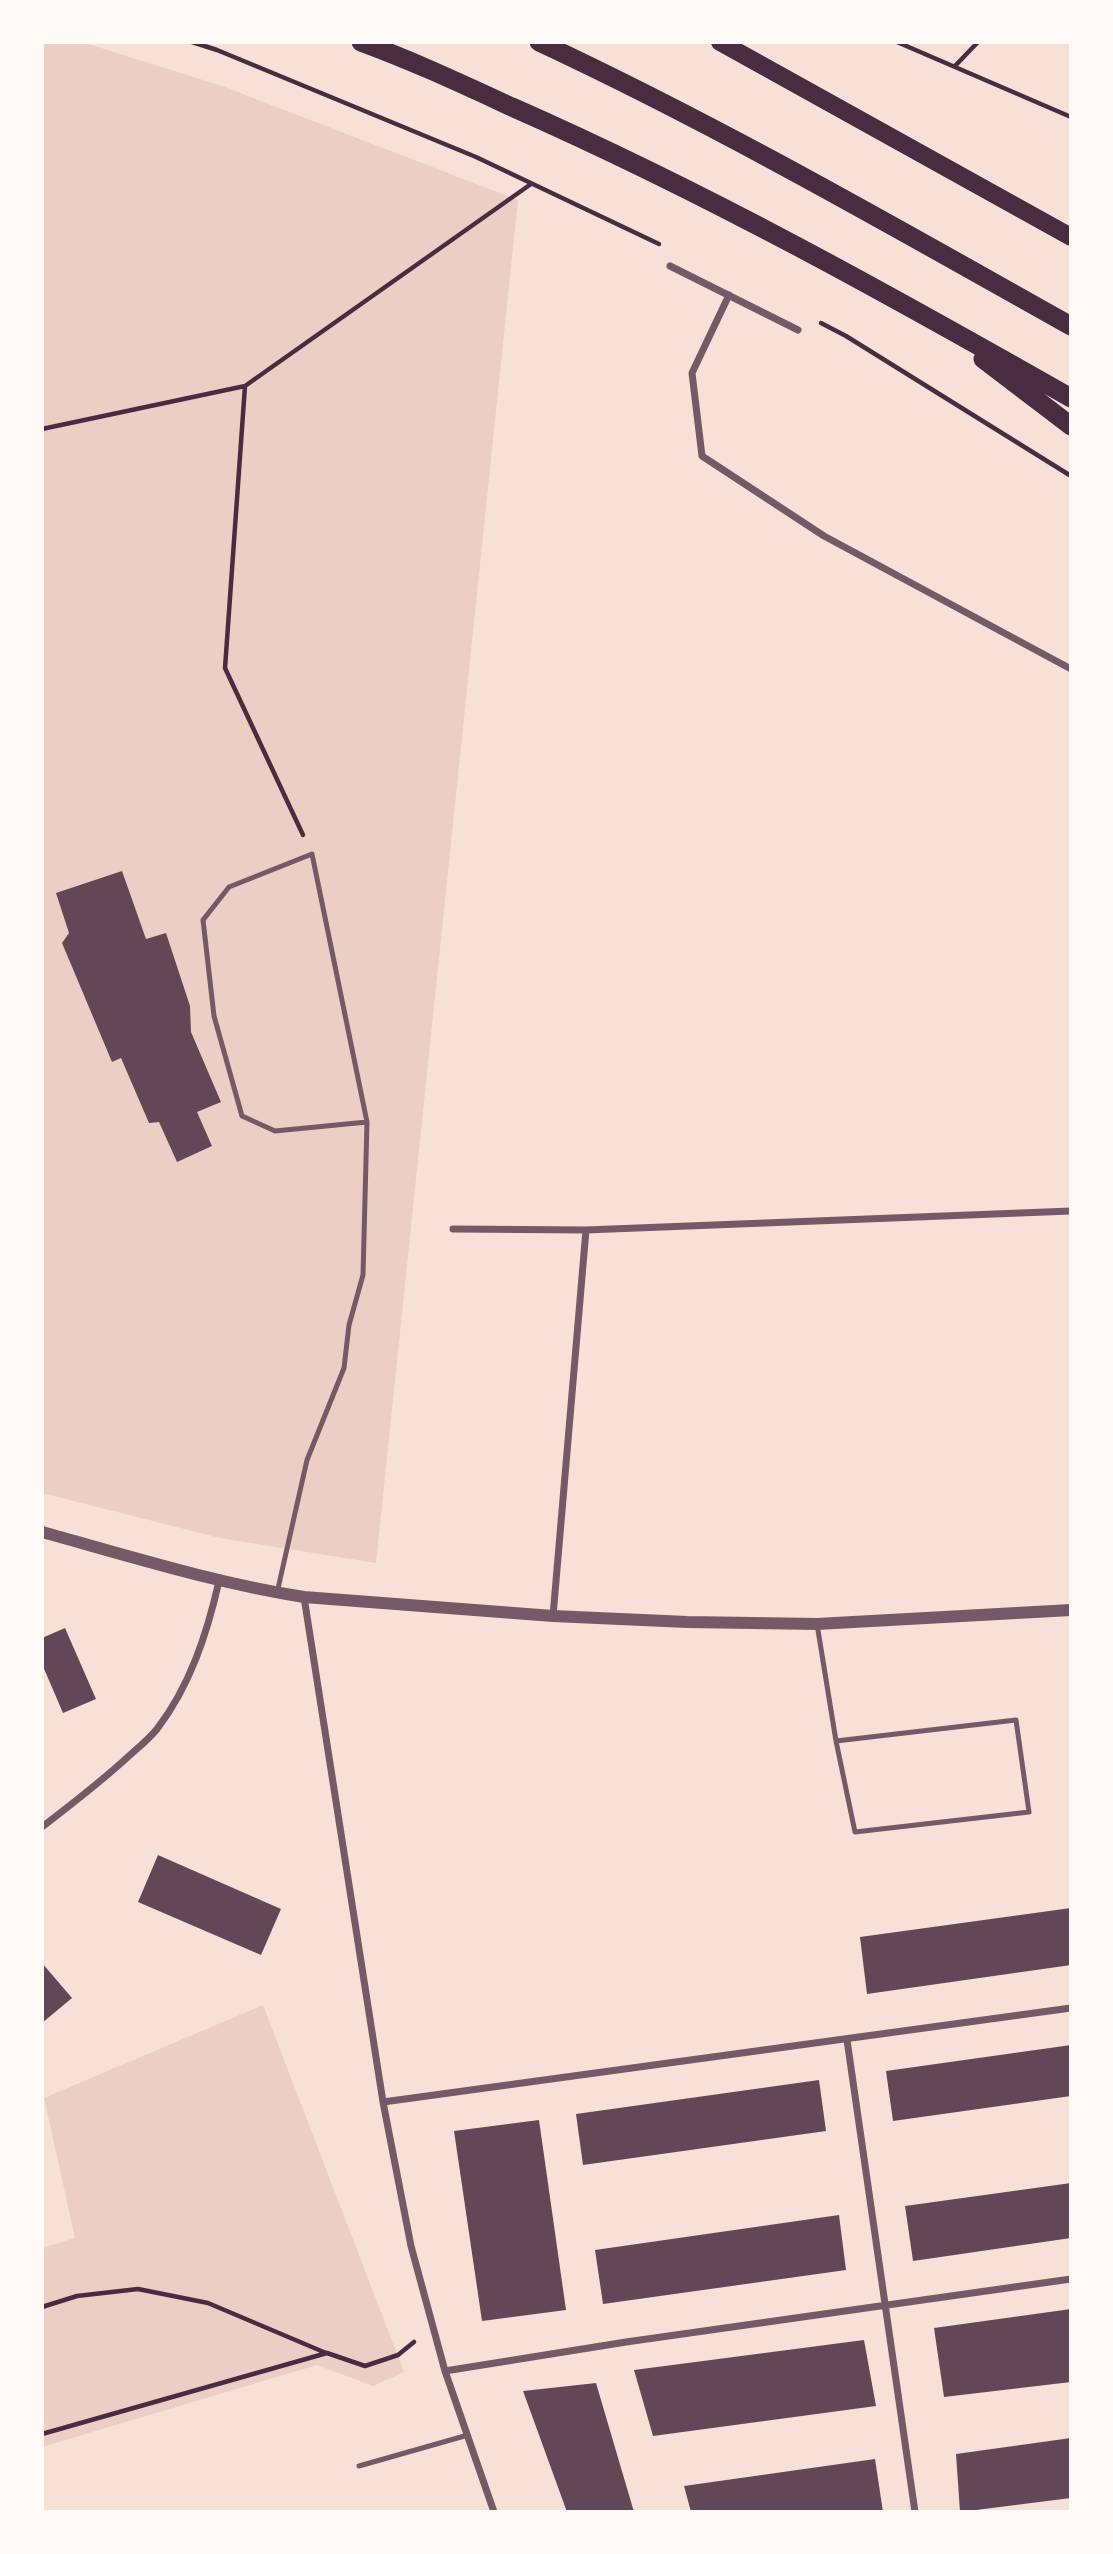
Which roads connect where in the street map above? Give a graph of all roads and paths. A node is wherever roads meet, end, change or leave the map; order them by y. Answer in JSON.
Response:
{"nodes":[{"id":1,"x":192,"y":42,"type":"edge"},
{"id":2,"x":361,"y":42,"type":"edge"},
{"id":3,"x":539,"y":42,"type":"edge"},
{"id":4,"x":720,"y":42,"type":"edge"},
{"id":5,"x":897,"y":42,"type":"edge"},
{"id":6,"x":978,"y":42,"type":"edge"},
{"id":7,"x":954,"y":66,"type":"junction"},
{"id":8,"x":1071,"y":117,"type":"edge"},
{"id":9,"x":532,"y":184,"type":"junction"},
{"id":10,"x":1071,"y":237,"type":"edge"},
{"id":11,"x":664,"y":247,"type":"dead end"},
{"id":12,"x":670,"y":266,"type":"dead end"},
{"id":13,"x":729,"y":295,"type":"junction"},
{"id":14,"x":920,"y":312,"type":"junction"},
{"id":15,"x":809,"y":318,"type":"dead end"},
{"id":16,"x":1071,"y":326,"type":"edge"},
{"id":17,"x":798,"y":330,"type":"dead end"},
{"id":18,"x":245,"y":386,"type":"junction"},
{"id":19,"x":1071,"y":398,"type":"edge"},
{"id":20,"x":1071,"y":426,"type":"edge"},
{"id":21,"x":42,"y":429,"type":"edge"},
{"id":22,"x":1071,"y":476,"type":"edge"},
{"id":23,"x":1071,"y":669,"type":"edge"},
{"id":24,"x":312,"y":854,"type":"junction"},
{"id":25,"x":367,"y":1122,"type":"junction"},
{"id":26,"x":1071,"y":1211,"type":"edge"},
{"id":27,"x":453,"y":1229,"type":"dead end"},
{"id":28,"x":586,"y":1230,"type":"junction"},
{"id":29,"x":42,"y":1532,"type":"edge"},
{"id":30,"x":219,"y":1581,"type":"junction"},
{"id":31,"x":277,"y":1592,"type":"junction"},
{"id":32,"x":304,"y":1597,"type":"junction"},
{"id":33,"x":1071,"y":1610,"type":"edge"},
{"id":34,"x":553,"y":1616,"type":"junction"},
{"id":35,"x":817,"y":1624,"type":"junction"},
{"id":36,"x":836,"y":1741,"type":"junction"},
{"id":37,"x":42,"y":1827,"type":"edge"},
{"id":38,"x":1071,"y":2008,"type":"edge"},
{"id":39,"x":847,"y":2040,"type":"junction"},
{"id":40,"x":383,"y":2102,"type":"junction"},
{"id":41,"x":1071,"y":2279,"type":"edge"},
{"id":42,"x":885,"y":2306,"type":"junction"},
{"id":43,"x":42,"y":2308,"type":"edge"},
{"id":44,"x":434,"y":2325,"type":"junction"},
{"id":45,"x":327,"y":2353,"type":"junction"},
{"id":46,"x":445,"y":2371,"type":"junction"},
{"id":47,"x":42,"y":2434,"type":"edge"},
{"id":48,"x":468,"y":2435,"type":"junction"},
{"id":49,"x":359,"y":2466,"type":"dead end"},
{"id":50,"x":494,"y":2512,"type":"edge"},
{"id":51,"x":915,"y":2512,"type":"edge"}],
"edges":[{"from":1,"to":9,"type":"path"},
{"from":2,"to":14,"type":"highway"},
{"from":3,"to":16,"type":"highway"},
{"from":4,"to":10,"type":"main road"},
{"from":5,"to":7,"type":"path"},
{"from":6,"to":7,"type":"path"},
{"from":7,"to":8,"type":"path"},
{"from":9,"to":11,"type":"path"},
{"from":9,"to":18,"type":"path"},
{"from":12,"to":13,"type":"street"},
{"from":13,"to":17,"type":"street"},
{"from":13,"to":23,"type":"street"},
{"from":14,"to":19,"type":"highway"},
{"from":14,"to":20,"type":"highway"},
{"from":15,"to":22,"type":"path"},
{"from":18,"to":21,"type":"path"},
{"from":18,"to":24,"type":"path"},
{"from":24,"to":25,"type":"lane"},
{"from":24,"to":25,"type":"lane"},
{"from":25,"to":31,"type":"lane"},
{"from":26,"to":28,"type":"street"},
{"from":27,"to":28,"type":"street"},
{"from":28,"to":34,"type":"street"},
{"from":29,"to":30,"type":"street"},
{"from":30,"to":31,"type":"street"},
{"from":30,"to":37,"type":"street"},
{"from":31,"to":32,"type":"street"},
{"from":32,"to":34,"type":"street"},
{"from":32,"to":40,"type":"street"},
{"from":33,"to":35,"type":"street"},
{"from":34,"to":35,"type":"street"},
{"from":35,"to":36,"type":"lane"},
{"from":36,"to":36,"type":"lane"},
{"from":38,"to":39,"type":"street"},
{"from":39,"to":40,"type":"street"},
{"from":39,"to":42,"type":"street"},
{"from":40,"to":44,"type":"street"},
{"from":41,"to":42,"type":"street"},
{"from":42,"to":46,"type":"street"},
{"from":42,"to":51,"type":"street"},
{"from":43,"to":45,"type":"path"},
{"from":44,"to":45,"type":"path"},
{"from":44,"to":46,"type":"street"},
{"from":45,"to":47,"type":"path"},
{"from":46,"to":48,"type":"street"},
{"from":48,"to":49,"type":"lane"},
{"from":48,"to":50,"type":"street"}]}
